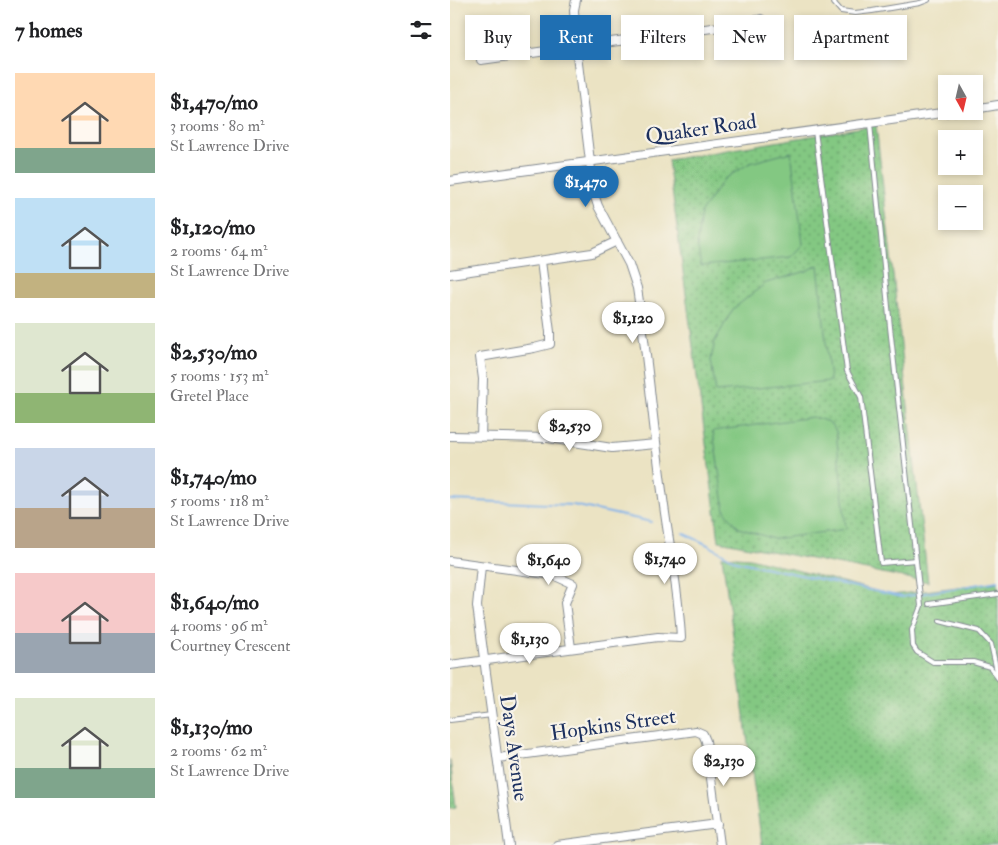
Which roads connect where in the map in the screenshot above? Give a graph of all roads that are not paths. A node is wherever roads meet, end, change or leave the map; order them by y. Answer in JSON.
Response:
{"nodes":[{"id":1,"x":576,"y":0,"type":"edge"},
{"id":2,"x":834,"y":0,"type":"edge"},
{"id":3,"x":928,"y":0,"type":"edge"},
{"id":4,"x":574,"y":15,"type":"edge"},
{"id":5,"x":714,"y":28,"type":"edge"},
{"id":6,"x":611,"y":42,"type":"edge"},
{"id":7,"x":578,"y":60,"type":"edge"},
{"id":8,"x":998,"y":105,"type":"edge"},
{"id":9,"x":983,"y":108,"type":"edge"},
{"id":10,"x":938,"y":114,"type":"edge"},
{"id":11,"x":870,"y":124,"type":"junction"},
{"id":12,"x":814,"y":131,"type":"junction"},
{"id":13,"x":590,"y":163,"type":"junction"},
{"id":14,"x":450,"y":181,"type":"edge"},
{"id":15,"x":617,"y":241,"type":"junction"},
{"id":16,"x":541,"y":261,"type":"junction"},
{"id":17,"x":450,"y":274,"type":"edge"},
{"id":18,"x":450,"y":436,"type":"edge"},
{"id":19,"x":481,"y":437,"type":"junction"},
{"id":20,"x":656,"y":444,"type":"junction"},
{"id":21,"x":916,"y":560,"type":"junction"},
{"id":22,"x":450,"y":561,"type":"edge"},
{"id":23,"x":481,"y":566,"type":"junction"},
{"id":24,"x":998,"y":594,"type":"edge"},
{"id":25,"x":929,"y":604,"type":"dead end"},
{"id":26,"x":940,"y":621,"type":"dead end"},
{"id":27,"x":572,"y":648,"type":"junction"},
{"id":28,"x":485,"y":660,"type":"junction"},
{"id":29,"x":450,"y":665,"type":"edge"},
{"id":30,"x":998,"y":678,"type":"edge"},
{"id":31,"x":492,"y":715,"type":"junction"},
{"id":32,"x":450,"y":720,"type":"edge"},
{"id":33,"x":498,"y":758,"type":"junction"},
{"id":34,"x":718,"y":824,"type":"junction"},
{"id":35,"x":510,"y":845,"type":"edge"},
{"id":36,"x":557,"y":845,"type":"edge"},
{"id":37,"x":720,"y":845,"type":"edge"}],
"edges":[{"from":1,"to":4,"type":"street"},
{"from":2,"to":3,"type":"lane"},
{"from":5,"to":6,"type":"street"},
{"from":7,"to":13,"type":"street"},
{"from":8,"to":9,"type":"street"},
{"from":10,"to":11,"type":"street","name":"Quaker Road"},
{"from":11,"to":12,"type":"street","name":"Quaker Road"},
{"from":11,"to":21,"type":"lane"},
{"from":12,"to":13,"type":"street","name":"Quaker Road"},
{"from":12,"to":21,"type":"lane"},
{"from":13,"to":14,"type":"street","name":"Quaker Road"},
{"from":13,"to":15,"type":"street"},
{"from":15,"to":16,"type":"street"},
{"from":15,"to":20,"type":"street"},
{"from":16,"to":17,"type":"street"},
{"from":16,"to":19,"type":"street"},
{"from":18,"to":19,"type":"street"},
{"from":19,"to":20,"type":"street"},
{"from":20,"to":27,"type":"street"},
{"from":21,"to":30,"type":"lane"},
{"from":22,"to":23,"type":"street"},
{"from":23,"to":27,"type":"street"},
{"from":23,"to":28,"type":"street","name":"Days Avenue"},
{"from":24,"to":25,"type":"lane"},
{"from":26,"to":30,"type":"lane"},
{"from":27,"to":28,"type":"street"},
{"from":28,"to":29,"type":"street"},
{"from":28,"to":31,"type":"street","name":"Days Avenue"},
{"from":31,"to":32,"type":"lane"},
{"from":31,"to":33,"type":"street","name":"Days Avenue"},
{"from":33,"to":34,"type":"street","name":"Hopkins Street"},
{"from":33,"to":35,"type":"street","name":"Days Avenue"},
{"from":34,"to":36,"type":"street"},
{"from":34,"to":37,"type":"street"}]}
